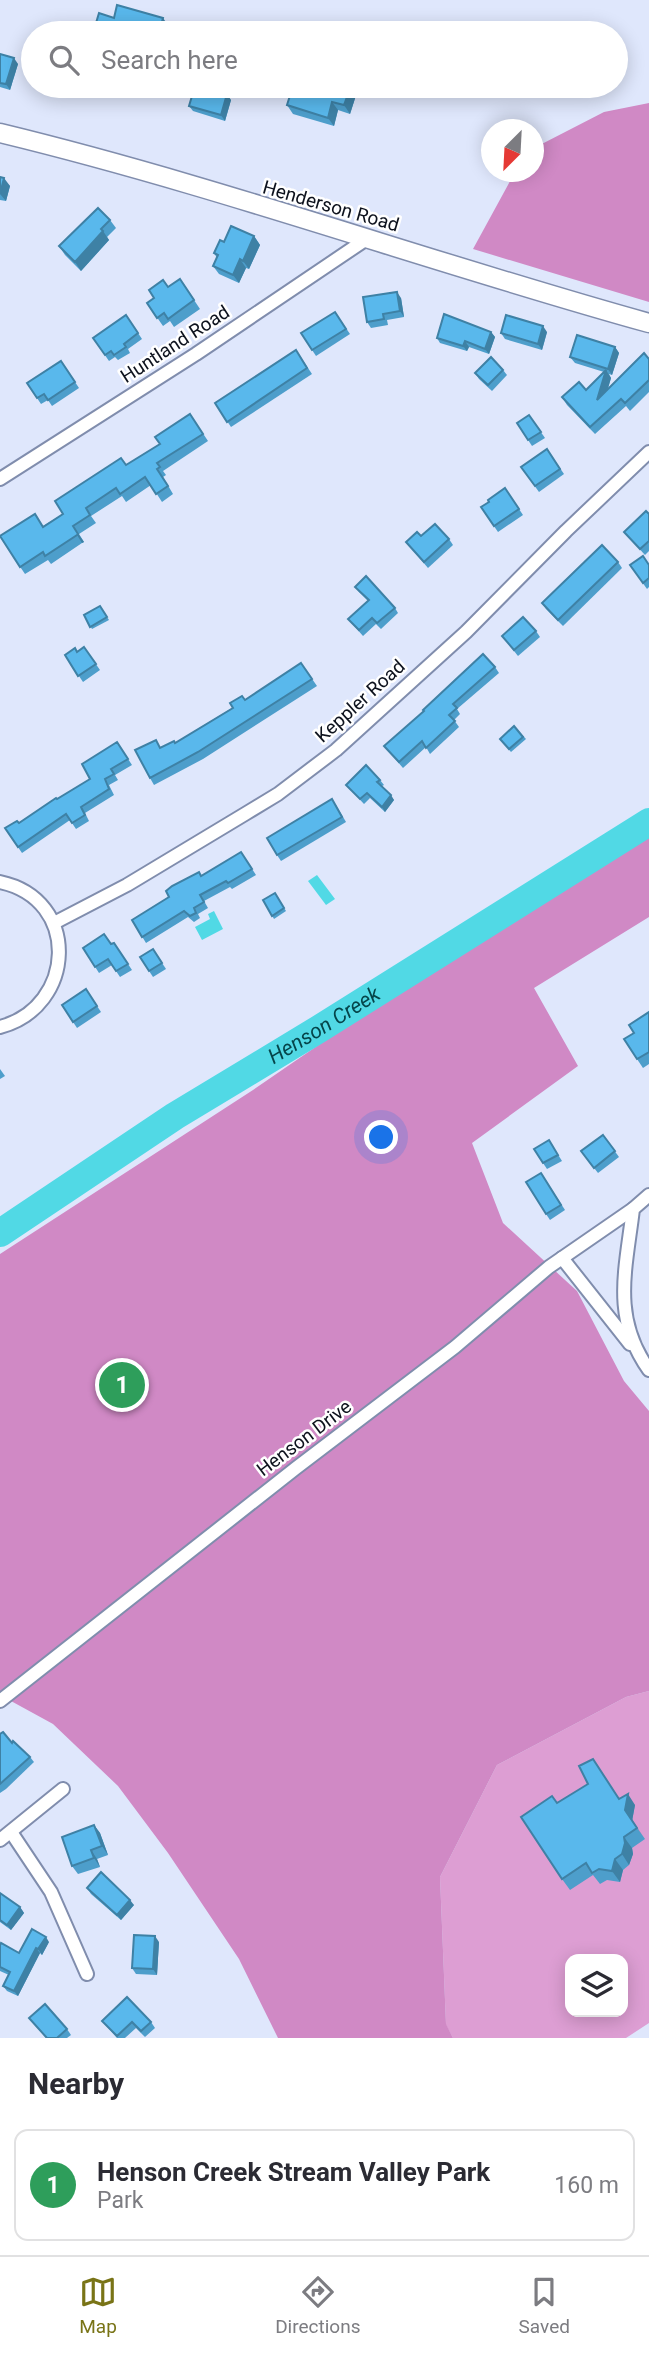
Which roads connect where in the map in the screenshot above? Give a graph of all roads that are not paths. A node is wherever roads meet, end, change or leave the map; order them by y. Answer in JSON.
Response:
{"nodes":[{"id":1,"x":0,"y":133,"type":"edge"},
{"id":2,"x":368,"y":238,"type":"junction"},
{"id":3,"x":649,"y":323,"type":"edge"},
{"id":4,"x":649,"y":452,"type":"edge"},
{"id":5,"x":0,"y":479,"type":"edge"},
{"id":6,"x":0,"y":882,"type":"edge"},
{"id":7,"x":54,"y":923,"type":"junction"},
{"id":8,"x":0,"y":1027,"type":"edge"},
{"id":9,"x":649,"y":1195,"type":"edge"},
{"id":10,"x":633,"y":1209,"type":"junction"},
{"id":11,"x":562,"y":1258,"type":"junction"},
{"id":12,"x":639,"y":1355,"type":"junction"},
{"id":13,"x":649,"y":1370,"type":"edge"},
{"id":14,"x":0,"y":1701,"type":"edge"},
{"id":15,"x":62,"y":1789,"type":"dead end"},
{"id":16,"x":11,"y":1832,"type":"junction"},
{"id":17,"x":0,"y":1840,"type":"edge"},
{"id":18,"x":88,"y":1974,"type":"dead end"}],
"edges":[{"from":1,"to":2,"type":"street","name":"Henderson Road"},
{"from":2,"to":3,"type":"street","name":"Henderson Road"},
{"from":2,"to":5,"type":"street","name":"Huntland Road"},
{"from":4,"to":7,"type":"street","name":"Keppler Road"},
{"from":6,"to":7,"type":"street"},
{"from":7,"to":8,"type":"street"},
{"from":9,"to":10,"type":"street","name":"Henson Drive"},
{"from":10,"to":11,"type":"street","name":"Henson Drive"},
{"from":10,"to":12,"type":"street"},
{"from":11,"to":12,"type":"street"},
{"from":11,"to":14,"type":"street","name":"Henson Drive"},
{"from":12,"to":13,"type":"street"},
{"from":15,"to":16,"type":"street"},
{"from":16,"to":17,"type":"street"},
{"from":16,"to":18,"type":"street"}]}
